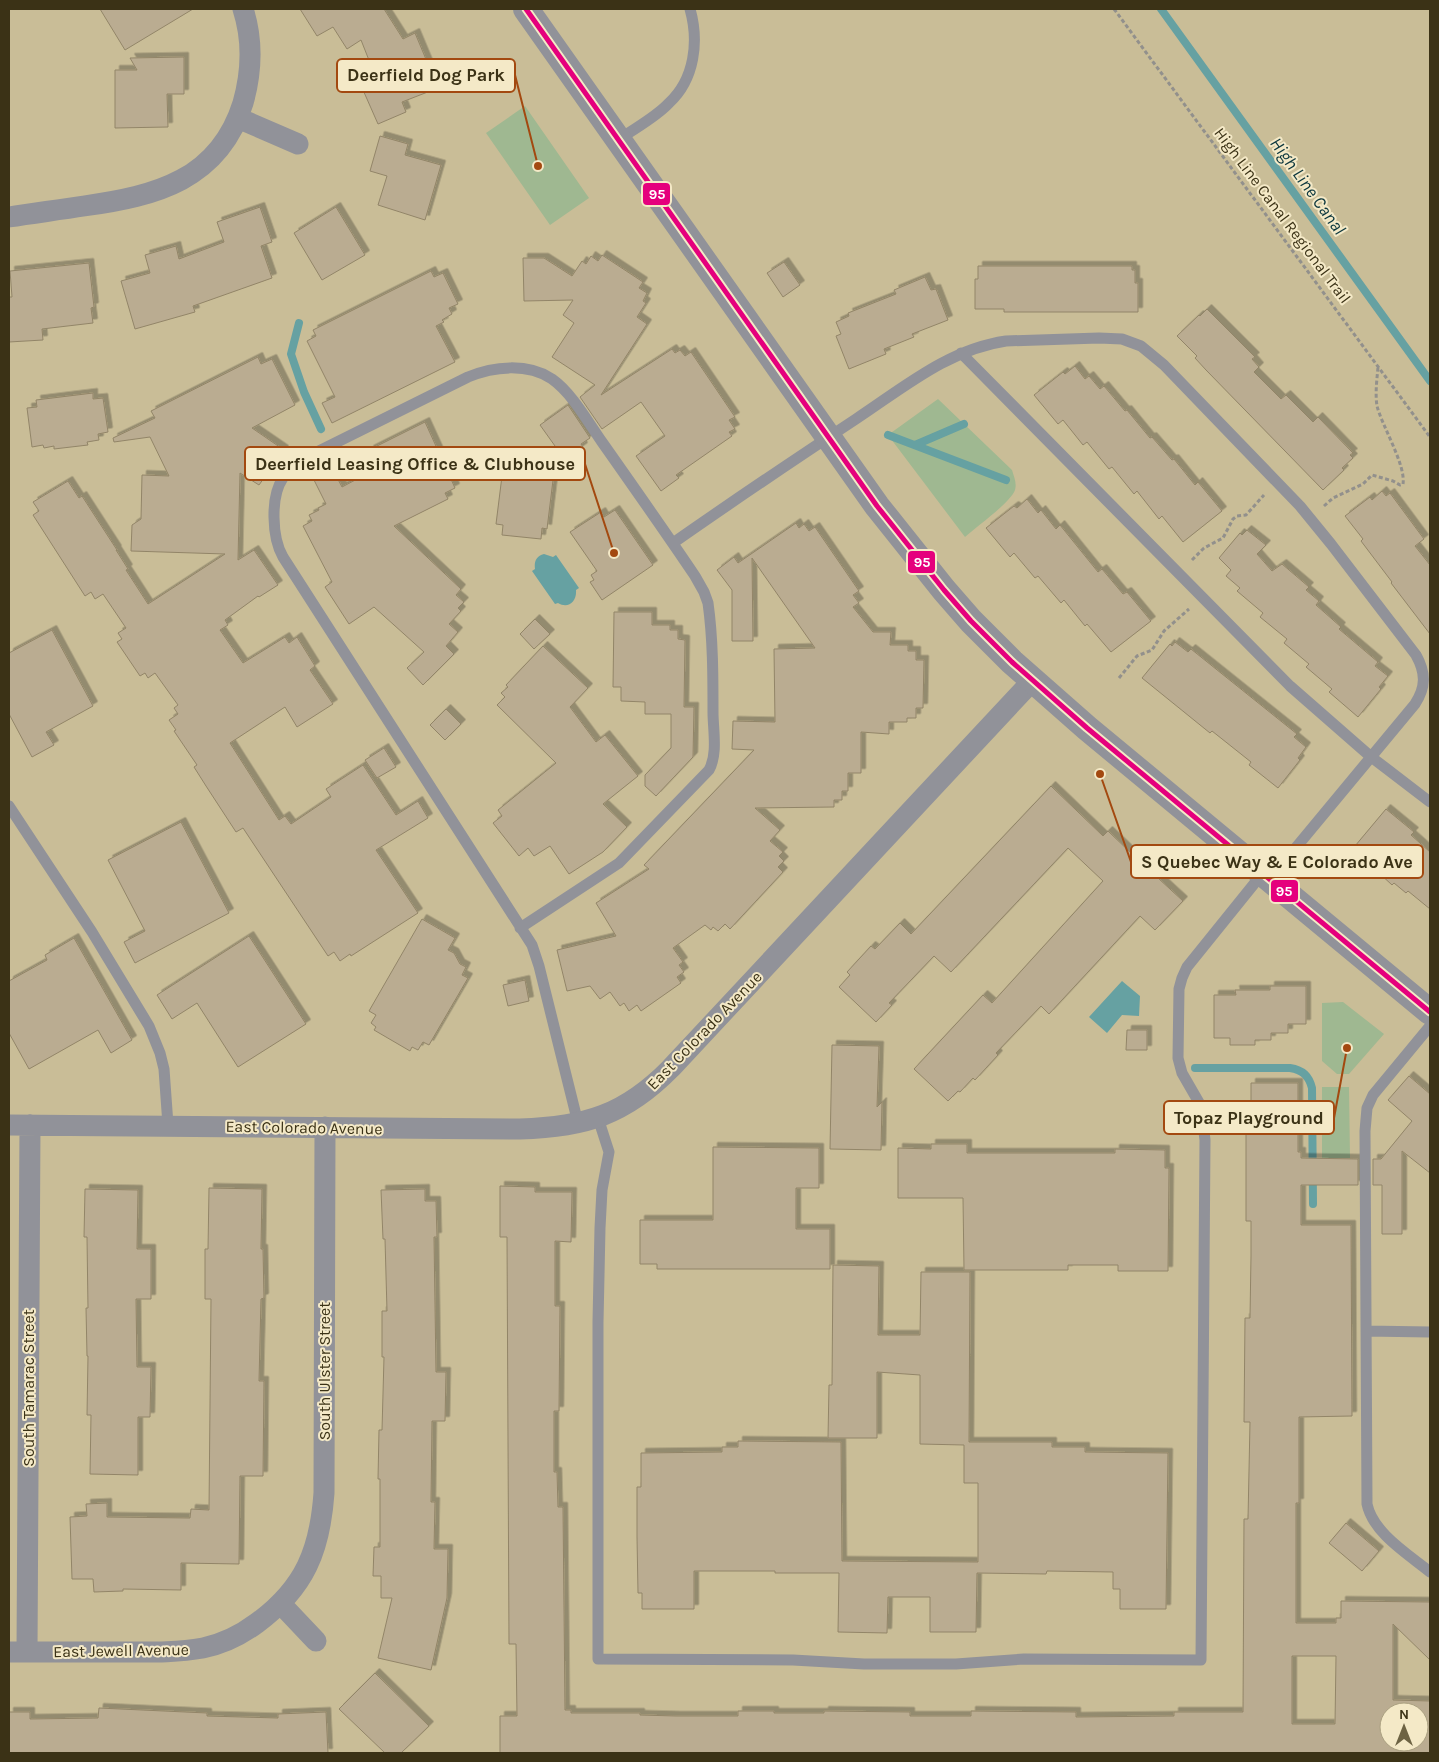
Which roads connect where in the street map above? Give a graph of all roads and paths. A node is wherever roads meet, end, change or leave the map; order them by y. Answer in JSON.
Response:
{"nodes":[{"id":1,"x":244,"y":9,"type":"edge"},
{"id":2,"x":526,"y":9,"type":"edge"},
{"id":3,"x":690,"y":9,"type":"edge"},
{"id":4,"x":1114,"y":9,"type":"edge"},
{"id":5,"x":238,"y":118,"type":"junction"},
{"id":6,"x":618,"y":140,"type":"junction"},
{"id":7,"x":298,"y":144,"type":"dead end"},
{"id":8,"x":9,"y":217,"type":"edge"},
{"id":9,"x":961,"y":353,"type":"junction"},
{"id":10,"x":1378,"y":366,"type":"junction"},
{"id":11,"x":827,"y":437,"type":"junction"},
{"id":12,"x":1430,"y":437,"type":"edge"},
{"id":13,"x":1277,"y":482,"type":"junction"},
{"id":14,"x":1310,"y":518,"type":"junction"},
{"id":15,"x":673,"y":543,"type":"junction"},
{"id":16,"x":1179,"y":573,"type":"junction"},
{"id":17,"x":1203,"y":597,"type":"junction"},
{"id":18,"x":1119,"y":678,"type":"dead end"},
{"id":19,"x":1033,"y":680,"type":"junction"},
{"id":20,"x":1370,"y":756,"type":"junction"},
{"id":21,"x":1430,"y":802,"type":"edge"},
{"id":22,"x":9,"y":806,"type":"edge"},
{"id":23,"x":1266,"y":877,"type":"junction"},
{"id":24,"x":520,"y":928,"type":"junction"},
{"id":25,"x":1430,"y":1012,"type":"edge"},
{"id":26,"x":1430,"y":1026,"type":"edge"},
{"id":27,"x":588,"y":1120,"type":"junction"},
{"id":28,"x":19,"y":1125,"type":"edge"},
{"id":29,"x":168,"y":1125,"type":"junction"},
{"id":30,"x":325,"y":1127,"type":"junction"},
{"id":31,"x":1366,"y":1331,"type":"junction"},
{"id":32,"x":1430,"y":1332,"type":"edge"},
{"id":33,"x":1430,"y":1572,"type":"edge"},
{"id":34,"x":280,"y":1604,"type":"junction"},
{"id":35,"x":316,"y":1641,"type":"dead end"},
{"id":36,"x":18,"y":1652,"type":"edge"}],
"edges":[{"from":1,"to":5,"type":"street"},
{"from":2,"to":6,"type":"street"},
{"from":3,"to":6,"type":"lane"},
{"from":4,"to":10,"type":"path","name":"High Line Canal Regional Trail"},
{"from":5,"to":7,"type":"street"},
{"from":5,"to":8,"type":"street"},
{"from":6,"to":11,"type":"street"},
{"from":9,"to":11,"type":"lane"},
{"from":9,"to":13,"type":"lane"},
{"from":9,"to":16,"type":"lane"},
{"from":10,"to":12,"type":"path","name":"High Line Canal Regional Trail"},
{"from":10,"to":14,"type":"path"},
{"from":11,"to":15,"type":"lane"},
{"from":11,"to":19,"type":"street"},
{"from":13,"to":14,"type":"lane"},
{"from":13,"to":16,"type":"path"},
{"from":14,"to":20,"type":"lane"},
{"from":15,"to":24,"type":"lane"},
{"from":15,"to":24,"type":"lane"},
{"from":16,"to":17,"type":"lane"},
{"from":17,"to":18,"type":"path"},
{"from":17,"to":20,"type":"lane"},
{"from":19,"to":23,"type":"street"},
{"from":19,"to":27,"type":"street","name":"East Colorado Avenue"},
{"from":20,"to":21,"type":"lane"},
{"from":20,"to":23,"type":"lane"},
{"from":22,"to":29,"type":"lane"},
{"from":23,"to":25,"type":"street"},
{"from":23,"to":27,"type":"lane"},
{"from":24,"to":27,"type":"lane"},
{"from":26,"to":31,"type":"lane"},
{"from":27,"to":30,"type":"street","name":"East Colorado Avenue"},
{"from":28,"to":29,"type":"street","name":"East Colorado Avenue"},
{"from":28,"to":36,"type":"street","name":"South Tamarac Street"},
{"from":29,"to":30,"type":"street","name":"East Colorado Avenue"},
{"from":30,"to":34,"type":"street","name":"South Ulster Street"},
{"from":31,"to":32,"type":"lane"},
{"from":31,"to":33,"type":"lane"},
{"from":34,"to":35,"type":"street"},
{"from":34,"to":36,"type":"street","name":"East Jewell Avenue"}]}
